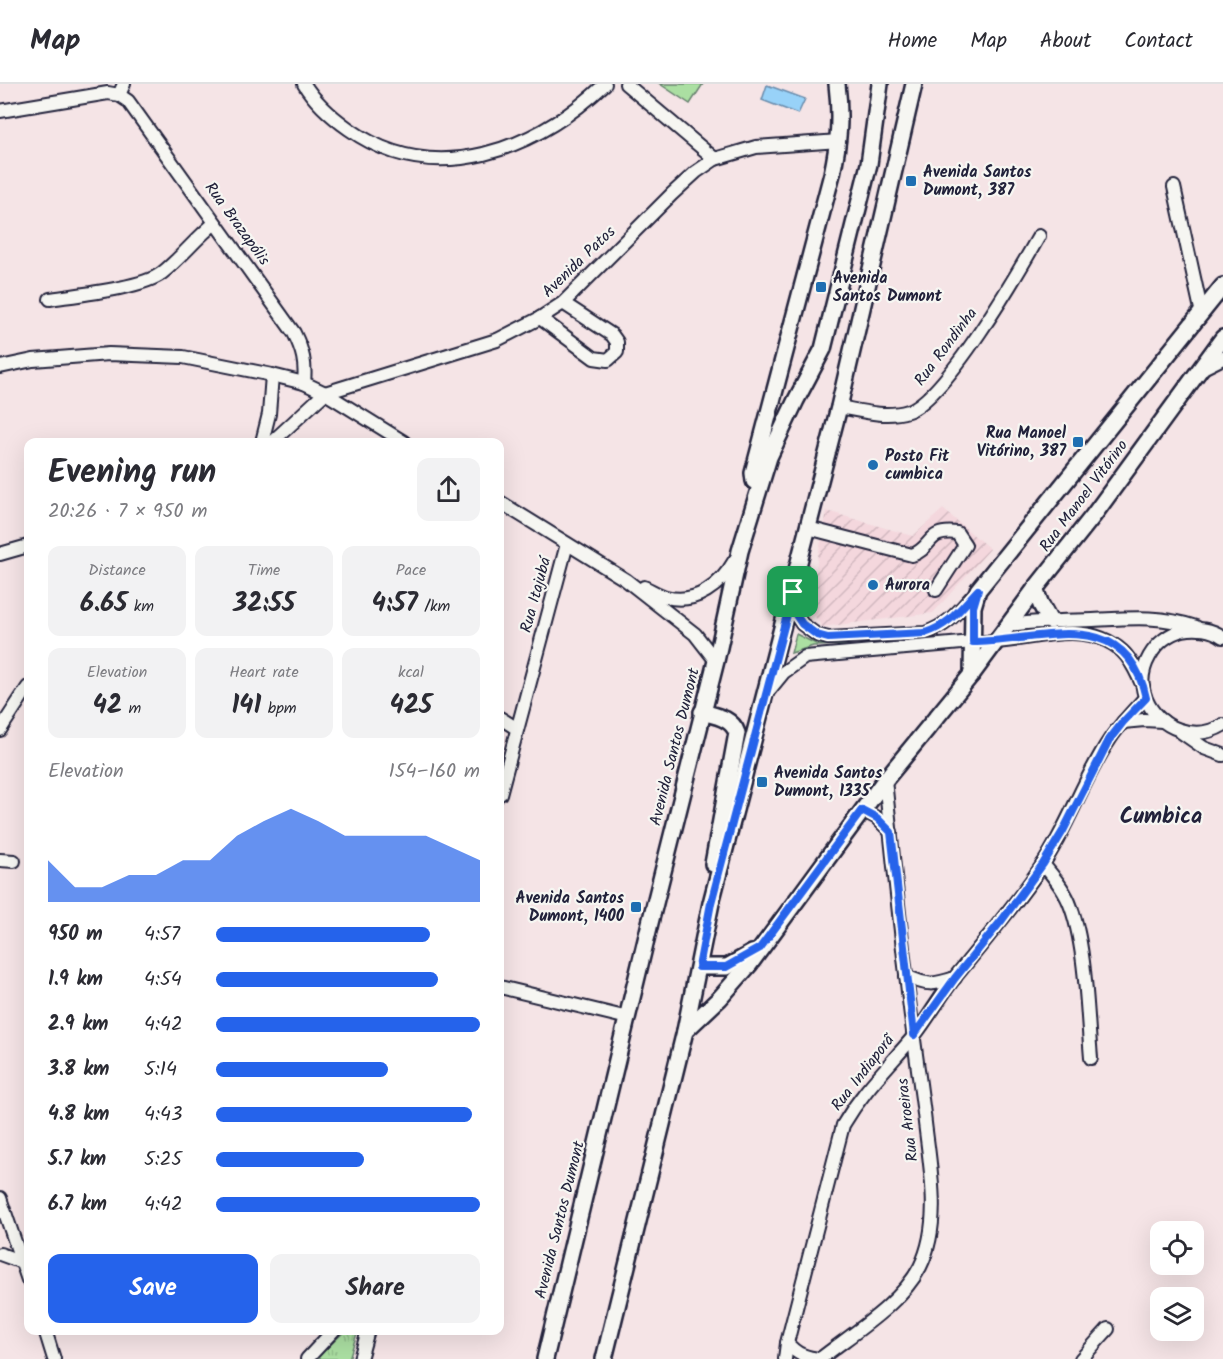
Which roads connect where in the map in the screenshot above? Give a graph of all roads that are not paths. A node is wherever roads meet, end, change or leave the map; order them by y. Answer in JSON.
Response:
{"nodes":[{"id":1,"x":304,"y":84,"type":"edge"},
{"id":2,"x":604,"y":84,"type":"edge"},
{"id":3,"x":626,"y":84,"type":"edge"},
{"id":4,"x":837,"y":84,"type":"edge"},
{"id":5,"x":880,"y":84,"type":"edge"},
{"id":6,"x":914,"y":84,"type":"edge"},
{"id":7,"x":122,"y":90,"type":"edge"},
{"id":8,"x":0,"y":111,"type":"edge"},
{"id":9,"x":839,"y":141,"type":"junction"},
{"id":10,"x":715,"y":159,"type":"junction"},
{"id":11,"x":1174,"y":187,"type":"dead end"},
{"id":12,"x":215,"y":223,"type":"junction"},
{"id":13,"x":1039,"y":236,"type":"dead end"},
{"id":14,"x":1223,"y":286,"type":"edge"},
{"id":15,"x":50,"y":299,"type":"dead end"},
{"id":16,"x":563,"y":303,"type":"junction"},
{"id":17,"x":1202,"y":314,"type":"junction"},
{"id":18,"x":540,"y":318,"type":"junction"},
{"id":19,"x":1223,"y":338,"type":"edge"},
{"id":20,"x":1223,"y":358,"type":"edge"},
{"id":21,"x":0,"y":367,"type":"edge"},
{"id":22,"x":1200,"y":370,"type":"junction"},
{"id":23,"x":272,"y":375,"type":"junction"},
{"id":24,"x":304,"y":383,"type":"junction"},
{"id":25,"x":325,"y":393,"type":"junction"},
{"id":26,"x":839,"y":407,"type":"junction"},
{"id":27,"x":263,"y":438,"type":"edge"},
{"id":28,"x":276,"y":438,"type":"edge"},
{"id":29,"x":398,"y":438,"type":"edge"},
{"id":30,"x":755,"y":500,"type":"junction"},
{"id":31,"x":504,"y":505,"type":"edge"},
{"id":32,"x":808,"y":528,"type":"junction"},
{"id":33,"x":567,"y":544,"type":"junction"},
{"id":34,"x":24,"y":547,"type":"edge"},
{"id":35,"x":740,"y":551,"type":"junction"},
{"id":36,"x":0,"y":554,"type":"edge"},
{"id":37,"x":626,"y":580,"type":"junction"},
{"id":38,"x":1035,"y":589,"type":"junction"},
{"id":39,"x":936,"y":590,"type":"dead end"},
{"id":40,"x":978,"y":590,"type":"junction"},
{"id":41,"x":793,"y":592,"type":"junction"},
{"id":42,"x":1050,"y":621,"type":"junction"},
{"id":43,"x":1009,"y":625,"type":"junction"},
{"id":44,"x":1203,"y":629,"type":"junction"},
{"id":45,"x":1223,"y":637,"type":"edge"},
{"id":46,"x":973,"y":642,"type":"junction"},
{"id":47,"x":996,"y":642,"type":"junction"},
{"id":48,"x":716,"y":661,"type":"junction"},
{"id":49,"x":972,"y":674,"type":"junction"},
{"id":50,"x":1144,"y":692,"type":"junction"},
{"id":51,"x":24,"y":693,"type":"edge"},
{"id":52,"x":766,"y":694,"type":"junction"},
{"id":53,"x":702,"y":712,"type":"junction"},
{"id":54,"x":504,"y":720,"type":"edge"},
{"id":55,"x":1163,"y":721,"type":"junction"},
{"id":56,"x":1123,"y":722,"type":"junction"},
{"id":57,"x":1223,"y":725,"type":"edge"},
{"id":58,"x":516,"y":728,"type":"junction"},
{"id":59,"x":0,"y":730,"type":"edge"},
{"id":60,"x":1180,"y":731,"type":"junction"},
{"id":61,"x":1223,"y":755,"type":"edge"},
{"id":62,"x":504,"y":778,"type":"edge"},
{"id":63,"x":885,"y":780,"type":"junction"},
{"id":64,"x":862,"y":810,"type":"junction"},
{"id":65,"x":891,"y":832,"type":"junction"},
{"id":66,"x":0,"y":860,"type":"edge"},
{"id":67,"x":14,"y":861,"type":"dead end"},
{"id":68,"x":1043,"y":864,"type":"junction"},
{"id":69,"x":711,"y":903,"type":"junction"},
{"id":70,"x":760,"y":948,"type":"junction"},
{"id":71,"x":699,"y":967,"type":"junction"},
{"id":72,"x":906,"y":976,"type":"junction"},
{"id":73,"x":955,"y":978,"type":"junction"},
{"id":74,"x":504,"y":988,"type":"edge"},
{"id":75,"x":628,"y":1017,"type":"junction"},
{"id":76,"x":685,"y":1031,"type":"junction"},
{"id":77,"x":914,"y":1035,"type":"junction"},
{"id":78,"x":1091,"y":1058,"type":"dead end"},
{"id":79,"x":0,"y":1198,"type":"edge"},
{"id":80,"x":0,"y":1254,"type":"edge"},
{"id":81,"x":22,"y":1262,"type":"junction"},
{"id":82,"x":24,"y":1268,"type":"edge"},
{"id":83,"x":1108,"y":1329,"type":"dead end"},
{"id":84,"x":47,"y":1335,"type":"edge"},
{"id":85,"x":329,"y":1335,"type":"edge"},
{"id":86,"x":367,"y":1335,"type":"edge"},
{"id":87,"x":787,"y":1343,"type":"junction"},
{"id":88,"x":54,"y":1359,"type":"edge"},
{"id":89,"x":307,"y":1359,"type":"edge"},
{"id":90,"x":360,"y":1359,"type":"edge"},
{"id":91,"x":545,"y":1359,"type":"edge"},
{"id":92,"x":604,"y":1359,"type":"edge"},
{"id":93,"x":785,"y":1359,"type":"edge"},
{"id":94,"x":820,"y":1359,"type":"edge"},
{"id":95,"x":1081,"y":1359,"type":"edge"}],
"edges":[{"from":1,"to":2,"type":"street"},
{"from":3,"to":10,"type":"street"},
{"from":4,"to":9,"type":"main road"},
{"from":5,"to":30,"type":"main road","name":"Avenida Santos Dumont"},
{"from":6,"to":26,"type":"main road"},
{"from":7,"to":8,"type":"street"},
{"from":7,"to":12,"type":"street","name":"Rua Brazapólis"},
{"from":9,"to":10,"type":"street","name":"Avenida Patos"},
{"from":9,"to":30,"type":"main road"},
{"from":10,"to":16,"type":"street","name":"Avenida Patos"},
{"from":11,"to":17,"type":"street"},
{"from":12,"to":15,"type":"street"},
{"from":12,"to":24,"type":"street","name":"Rua Brazapólis"},
{"from":13,"to":26,"type":"street","name":"Rua Rondinha"},
{"from":14,"to":17,"type":"main road","name":"Rua Manoel Vitórino"},
{"from":16,"to":18,"type":"street","name":"Avenida Patos"},
{"from":16,"to":18,"type":"street"},
{"from":17,"to":40,"type":"main road","name":"Rua Manoel Vitórino"},
{"from":18,"to":25,"type":"street","name":"Avenida Patos"},
{"from":19,"to":22,"type":"main road","name":"Rua Manoel Vitórino"},
{"from":20,"to":22,"type":"street"},
{"from":21,"to":23,"type":"street"},
{"from":22,"to":38,"type":"main road","name":"Rua Manoel Vitórino"},
{"from":23,"to":24,"type":"street"},
{"from":23,"to":27,"type":"street"},
{"from":24,"to":25,"type":"street"},
{"from":25,"to":28,"type":"street","name":"Avenida Patos"},
{"from":25,"to":29,"type":"street"},
{"from":26,"to":32,"type":"main road"},
{"from":30,"to":35,"type":"main road","name":"Avenida Santos Dumont"},
{"from":31,"to":33,"type":"street"},
{"from":32,"to":39,"type":"street"},
{"from":32,"to":41,"type":"main road"},
{"from":33,"to":37,"type":"street"},
{"from":33,"to":58,"type":"street","name":"Rua Itajubá"},
{"from":34,"to":36,"type":"street"},
{"from":35,"to":37,"type":"street"},
{"from":35,"to":48,"type":"main road","name":"Avenida Santos Dumont"},
{"from":37,"to":48,"type":"street"},
{"from":38,"to":42,"type":"main road"},
{"from":38,"to":43,"type":"main road","name":"Rua Manoel Vitórino"},
{"from":40,"to":41,"type":"street","name":"Rua Manoel Vitórino"},
{"from":40,"to":46,"type":"main road","name":"Rua Manoel Vitórino"},
{"from":41,"to":52,"type":"main road"},
{"from":42,"to":43,"type":"street"},
{"from":42,"to":44,"type":"street"},
{"from":43,"to":47,"type":"main road","name":"Rua Manoel Vitórino"},
{"from":44,"to":45,"type":"street"},
{"from":44,"to":50,"type":"street"},
{"from":46,"to":47,"type":"street"},
{"from":46,"to":49,"type":"main road","name":"Rua Manoel Vitórino"},
{"from":46,"to":52,"type":"street"},
{"from":47,"to":49,"type":"main road","name":"Rua Manoel Vitórino"},
{"from":47,"to":50,"type":"street"},
{"from":48,"to":53,"type":"main road","name":"Avenida Santos Dumont"},
{"from":49,"to":63,"type":"main road","name":"Rua Manoel Vitórino"},
{"from":50,"to":55,"type":"street"},
{"from":50,"to":56,"type":"street","name":"Rua Indiaporã"},
{"from":51,"to":59,"type":"street"},
{"from":52,"to":69,"type":"main road"},
{"from":53,"to":69,"type":"main road"},
{"from":53,"to":75,"type":"main road","name":"Avenida Santos Dumont"},
{"from":54,"to":58,"type":"street"},
{"from":55,"to":56,"type":"street"},
{"from":55,"to":60,"type":"street"},
{"from":56,"to":68,"type":"street","name":"Rua Indiaporã"},
{"from":57,"to":60,"type":"street"},
{"from":58,"to":62,"type":"street","name":"Rua Itajubá"},
{"from":60,"to":61,"type":"street"},
{"from":63,"to":64,"type":"main road","name":"Rua Manoel Vitórino"},
{"from":63,"to":65,"type":"street","name":"Rua Aroeiras"},
{"from":64,"to":65,"type":"street"},
{"from":64,"to":70,"type":"main road","name":"Rua Manoel Vitórino"},
{"from":65,"to":72,"type":"street","name":"Rua Aroeiras"},
{"from":66,"to":67,"type":"street"},
{"from":68,"to":73,"type":"street","name":"Rua Indiaporã"},
{"from":68,"to":78,"type":"street"},
{"from":69,"to":71,"type":"main road"},
{"from":70,"to":71,"type":"main road","name":"Rua Manoel Vitórino"},
{"from":70,"to":76,"type":"main road","name":"Rua Manoel Vitórino"},
{"from":71,"to":76,"type":"main road"},
{"from":72,"to":73,"type":"street"},
{"from":72,"to":77,"type":"street","name":"Rua Aroeiras"},
{"from":73,"to":77,"type":"street","name":"Rua Indiaporã"},
{"from":74,"to":75,"type":"street"},
{"from":75,"to":91,"type":"main road","name":"Avenida Santos Dumont"},
{"from":76,"to":92,"type":"main road"},
{"from":77,"to":87,"type":"street","name":"Rua Indiaporã"},
{"from":77,"to":94,"type":"street","name":"Rua Aroeiras"},
{"from":79,"to":81,"type":"street"},
{"from":80,"to":81,"type":"street"},
{"from":81,"to":82,"type":"street"},
{"from":83,"to":95,"type":"street"},
{"from":84,"to":88,"type":"street"},
{"from":85,"to":89,"type":"street"},
{"from":86,"to":90,"type":"street"},
{"from":87,"to":93,"type":"street","name":"Rua Indiaporã"},
{"from":87,"to":94,"type":"street"}]}
